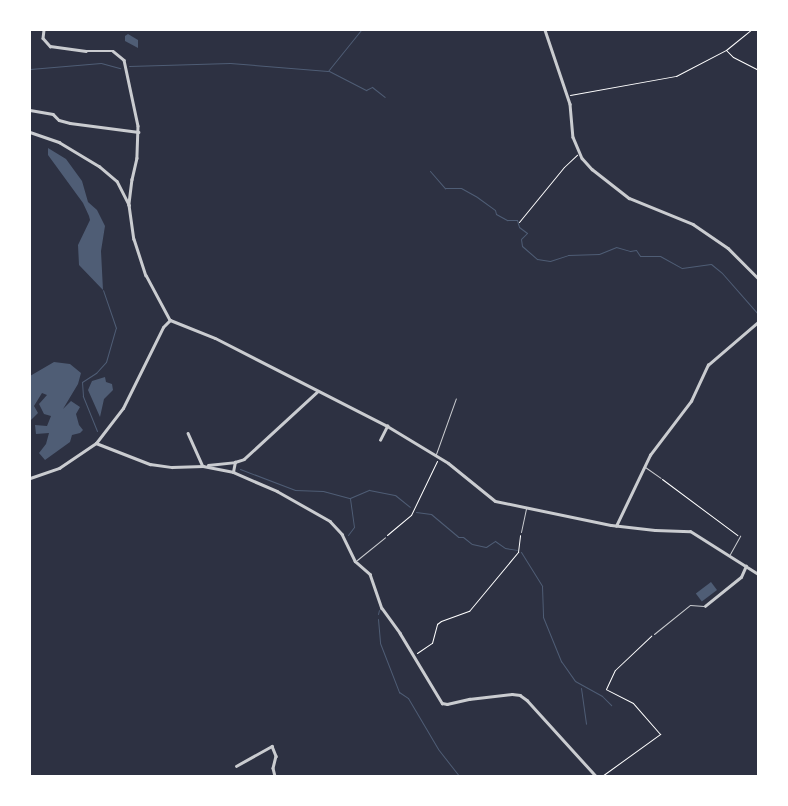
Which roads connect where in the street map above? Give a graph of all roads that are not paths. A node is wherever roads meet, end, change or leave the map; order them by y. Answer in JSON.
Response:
{"nodes":[{"id":1,"x":44,"y":30,"type":"edge"},
{"id":2,"x":545,"y":30,"type":"edge"},
{"id":3,"x":30,"y":110,"type":"edge"},
{"id":4,"x":30,"y":132,"type":"edge"},
{"id":5,"x":138,"y":132,"type":"junction"},
{"id":6,"x":129,"y":205,"type":"junction"},
{"id":7,"x":758,"y":278,"type":"edge"},
{"id":8,"x":170,"y":320,"type":"junction"},
{"id":9,"x":758,"y":322,"type":"edge"},
{"id":10,"x":318,"y":390,"type":"junction"},
{"id":11,"x":456,"y":398,"type":"dead end"},
{"id":12,"x":387,"y":426,"type":"junction"},
{"id":13,"x":188,"y":433,"type":"dead end"},
{"id":14,"x":380,"y":440,"type":"dead end"},
{"id":15,"x":96,"y":442,"type":"junction"},
{"id":16,"x":437,"y":457,"type":"junction"},
{"id":17,"x":236,"y":462,"type":"junction"},
{"id":18,"x":203,"y":466,"type":"junction"},
{"id":19,"x":644,"y":466,"type":"junction"},
{"id":20,"x":233,"y":472,"type":"junction"},
{"id":21,"x":30,"y":478,"type":"edge"},
{"id":22,"x":660,"y":478,"type":"road end"},
{"id":23,"x":527,"y":507,"type":"junction"},
{"id":24,"x":616,"y":526,"type":"junction"},
{"id":25,"x":521,"y":532,"type":"road end"},
{"id":26,"x":385,"y":536,"type":"road end"},
{"id":27,"x":740,"y":536,"type":"road end"},
{"id":28,"x":730,"y":555,"type":"junction"},
{"id":29,"x":355,"y":561,"type":"junction"},
{"id":30,"x":746,"y":565,"type":"junction"},
{"id":31,"x":758,"y":572,"type":"edge"},
{"id":32,"x":705,"y":606,"type":"joint"},
{"id":33,"x":654,"y":634,"type":"road end"},
{"id":34,"x":236,"y":766,"type":"dead end"},
{"id":35,"x":275,"y":776,"type":"edge"},
{"id":36,"x":596,"y":776,"type":"edge"}],
"edges":[{"from":1,"to":5,"type":"street"},
{"from":2,"to":7,"type":"street"},
{"from":3,"to":5,"type":"street"},
{"from":4,"to":6,"type":"street"},
{"from":5,"to":6,"type":"street"},
{"from":6,"to":8,"type":"street"},
{"from":8,"to":10,"type":"street"},
{"from":8,"to":15,"type":"street"},
{"from":9,"to":19,"type":"street"},
{"from":10,"to":12,"type":"street"},
{"from":10,"to":17,"type":"street"},
{"from":11,"to":16,"type":"lane"},
{"from":12,"to":14,"type":"street"},
{"from":12,"to":16,"type":"street"},
{"from":13,"to":18,"type":"street"},
{"from":15,"to":18,"type":"street"},
{"from":15,"to":21,"type":"street"},
{"from":16,"to":23,"type":"street"},
{"from":17,"to":18,"type":"street"},
{"from":17,"to":20,"type":"street"},
{"from":18,"to":20,"type":"street"},
{"from":19,"to":22,"type":"lane"},
{"from":19,"to":24,"type":"street"},
{"from":20,"to":29,"type":"street"},
{"from":23,"to":24,"type":"street"},
{"from":23,"to":25,"type":"lane"},
{"from":24,"to":28,"type":"street"},
{"from":26,"to":29,"type":"lane"},
{"from":27,"to":28,"type":"lane"},
{"from":28,"to":30,"type":"street"},
{"from":29,"to":36,"type":"street"},
{"from":30,"to":31,"type":"street"},
{"from":30,"to":32,"type":"street"},
{"from":32,"to":33,"type":"lane"},
{"from":34,"to":35,"type":"street"}]}
